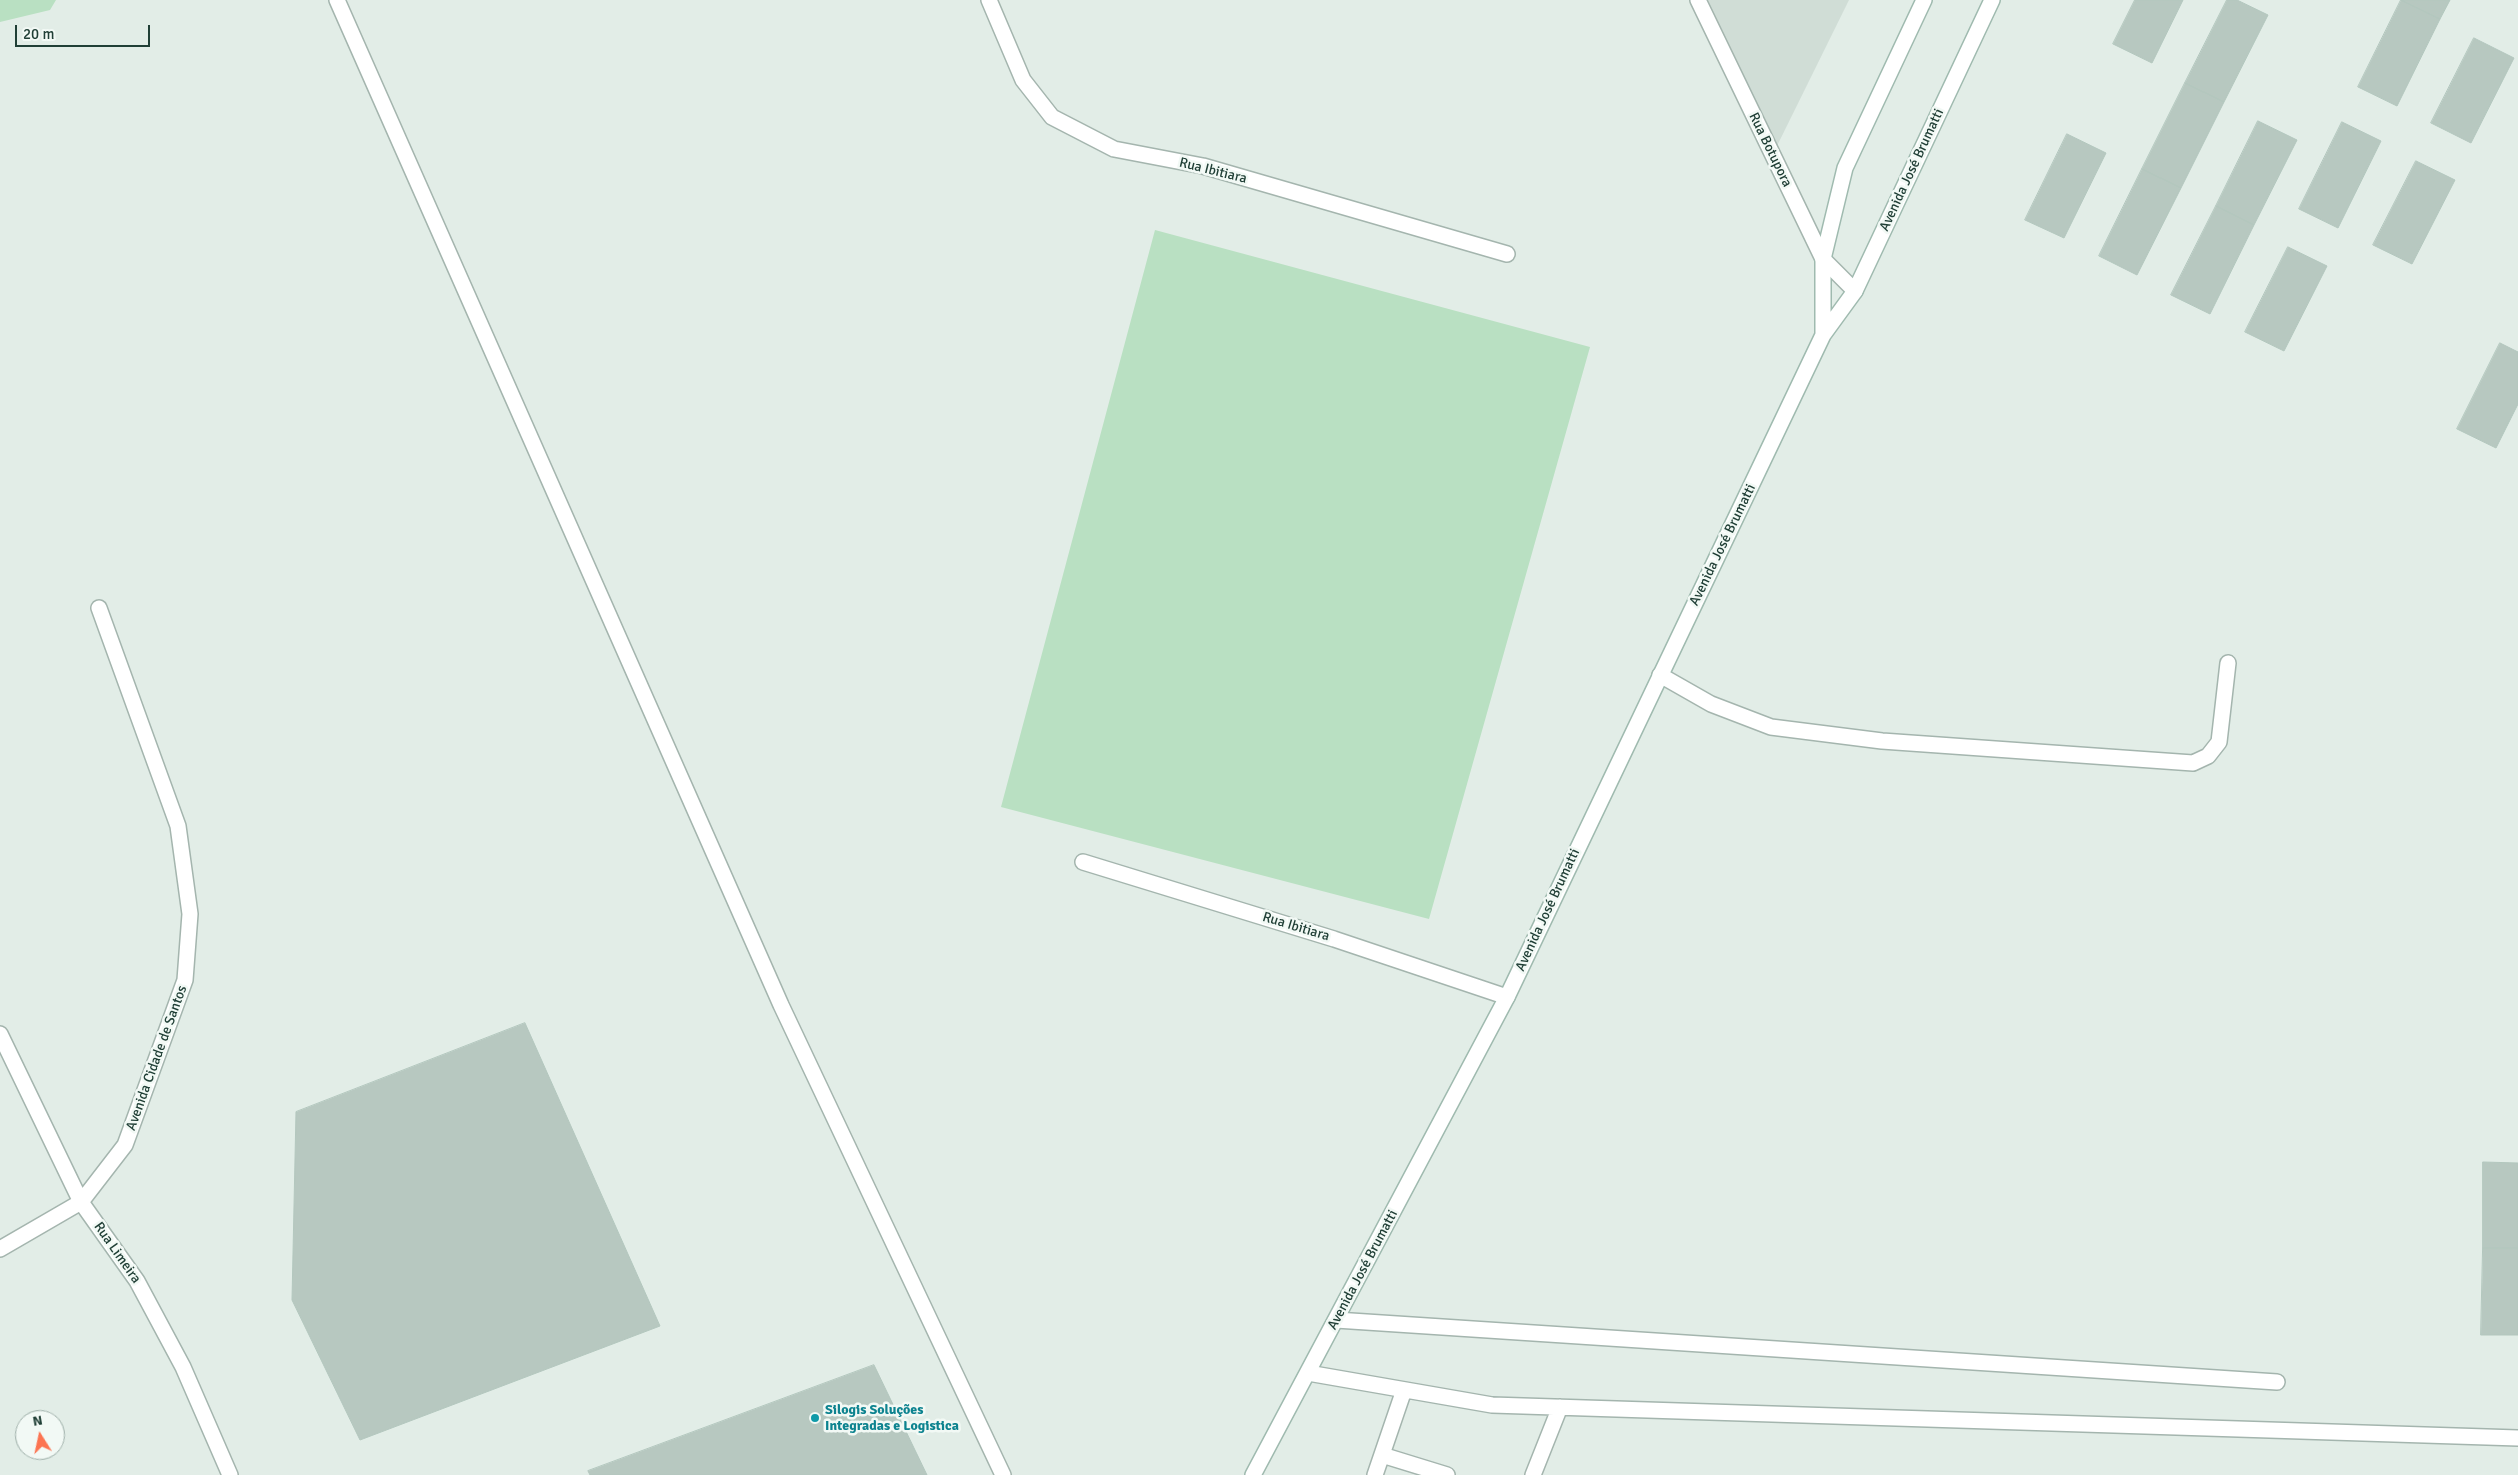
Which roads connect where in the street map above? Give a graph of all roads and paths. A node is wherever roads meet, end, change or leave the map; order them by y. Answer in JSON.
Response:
{"nodes":[{"id":1,"x":337,"y":0,"type":"edge"},
{"id":2,"x":989,"y":0,"type":"edge"},
{"id":3,"x":1698,"y":0,"type":"edge"},
{"id":4,"x":1924,"y":0,"type":"edge"},
{"id":5,"x":1992,"y":0,"type":"edge"},
{"id":6,"x":1507,"y":254,"type":"dead end"},
{"id":7,"x":1823,"y":259,"type":"junction"},
{"id":8,"x":1855,"y":291,"type":"junction"},
{"id":9,"x":1823,"y":335,"type":"junction"},
{"id":10,"x":99,"y":608,"type":"dead end"},
{"id":11,"x":2228,"y":663,"type":"dead end"},
{"id":12,"x":1660,"y":675,"type":"junction"},
{"id":13,"x":1083,"y":862,"type":"dead end"},
{"id":14,"x":1507,"y":996,"type":"junction"},
{"id":15,"x":0,"y":1034,"type":"edge"},
{"id":16,"x":82,"y":1202,"type":"junction"},
{"id":17,"x":0,"y":1249,"type":"edge"},
{"id":18,"x":1336,"y":1320,"type":"junction"},
{"id":19,"x":1308,"y":1373,"type":"junction"},
{"id":20,"x":2277,"y":1382,"type":"dead end"},
{"id":21,"x":1404,"y":1390,"type":"junction"},
{"id":22,"x":1560,"y":1407,"type":"junction"},
{"id":23,"x":2518,"y":1438,"type":"edge"},
{"id":24,"x":1382,"y":1455,"type":"junction"},
{"id":25,"x":230,"y":1475,"type":"edge"},
{"id":26,"x":1003,"y":1475,"type":"edge"},
{"id":27,"x":1253,"y":1475,"type":"edge"},
{"id":28,"x":1375,"y":1475,"type":"edge"},
{"id":29,"x":1446,"y":1475,"type":"edge"},
{"id":30,"x":1534,"y":1475,"type":"edge"}],
"edges":[{"from":1,"to":26,"type":"street"},
{"from":2,"to":6,"type":"street","name":"Rua Ibitiara"},
{"from":3,"to":7,"type":"street","name":"Rua Botupora"},
{"from":4,"to":7,"type":"street","name":"Avenida José Brumatti"},
{"from":5,"to":8,"type":"street","name":"Avenida José Brumatti"},
{"from":7,"to":8,"type":"street","name":"Rua Botupora"},
{"from":7,"to":9,"type":"street","name":"Avenida José Brumatti"},
{"from":8,"to":9,"type":"street","name":"Avenida José Brumatti"},
{"from":9,"to":12,"type":"street","name":"Avenida José Brumatti"},
{"from":10,"to":16,"type":"street","name":"Avenida Cidade de Santos"},
{"from":11,"to":12,"type":"street"},
{"from":12,"to":14,"type":"street","name":"Avenida José Brumatti"},
{"from":13,"to":14,"type":"street","name":"Rua Ibitiara"},
{"from":14,"to":18,"type":"street","name":"Avenida José Brumatti"},
{"from":15,"to":16,"type":"street","name":"Rua Limeira"},
{"from":16,"to":17,"type":"street","name":"Avenida Cidade de Santos"},
{"from":16,"to":25,"type":"street","name":"Rua Limeira"},
{"from":18,"to":19,"type":"street","name":"Avenida José Brumatti"},
{"from":18,"to":20,"type":"street"},
{"from":19,"to":21,"type":"street"},
{"from":19,"to":27,"type":"street","name":"Avenida José Brumatti"},
{"from":21,"to":22,"type":"street"},
{"from":21,"to":24,"type":"street"},
{"from":22,"to":23,"type":"street"},
{"from":22,"to":30,"type":"street"},
{"from":24,"to":28,"type":"street"},
{"from":24,"to":29,"type":"street"}]}
